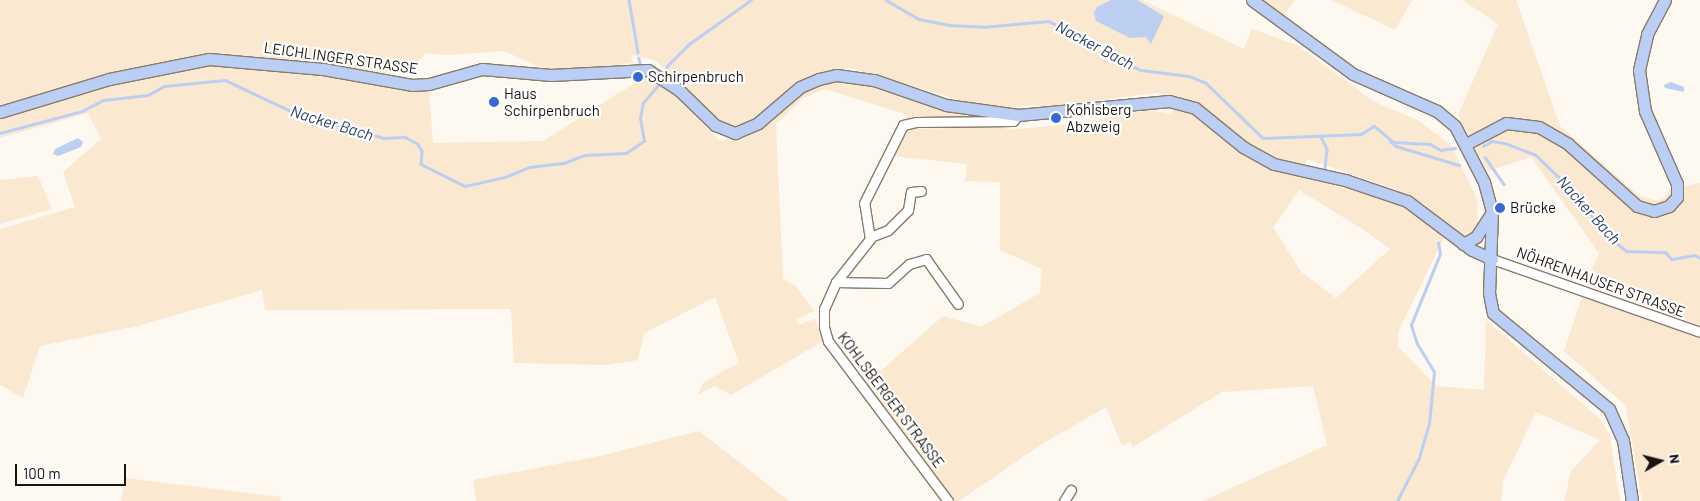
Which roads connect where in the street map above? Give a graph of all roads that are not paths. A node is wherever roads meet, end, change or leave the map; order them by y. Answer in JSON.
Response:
{"nodes":[{"id":1,"x":1252,"y":0,"type":"edge"},
{"id":2,"x":1665,"y":0,"type":"edge"},
{"id":3,"x":0,"y":112,"type":"edge"},
{"id":4,"x":1018,"y":115,"type":"junction"},
{"id":5,"x":1466,"y":144,"type":"junction"},
{"id":6,"x":921,"y":191,"type":"dead end"},
{"id":7,"x":1492,"y":212,"type":"junction"},
{"id":8,"x":870,"y":237,"type":"junction"},
{"id":9,"x":1463,"y":244,"type":"junction"},
{"id":10,"x":1492,"y":259,"type":"junction"},
{"id":11,"x":836,"y":282,"type":"junction"},
{"id":12,"x":958,"y":304,"type":"dead end"},
{"id":13,"x":1700,"y":332,"type":"edge"},
{"id":14,"x":1071,"y":490,"type":"dead end"},
{"id":15,"x":948,"y":501,"type":"edge"},
{"id":16,"x":1064,"y":501,"type":"edge"},
{"id":17,"x":1632,"y":501,"type":"edge"}],
"edges":[{"from":1,"to":5,"type":"main road"},
{"from":2,"to":5,"type":"main road"},
{"from":3,"to":4,"type":"main road","name":"LEICHLINGER STRASSE"},
{"from":4,"to":8,"type":"street"},
{"from":4,"to":9,"type":"main road","name":"LEICHLINGER STRASSE"},
{"from":5,"to":7,"type":"main road"},
{"from":6,"to":8,"type":"street"},
{"from":7,"to":9,"type":"main road"},
{"from":7,"to":10,"type":"main road"},
{"from":8,"to":11,"type":"street","name":"KOHLSBERGER STRASSE"},
{"from":9,"to":10,"type":"main road","name":"LEICHLINGER STRASSE"},
{"from":10,"to":13,"type":"street","name":"NÖHRENHAUSER STRASSE"},
{"from":10,"to":17,"type":"main road"},
{"from":11,"to":12,"type":"street"},
{"from":11,"to":15,"type":"street","name":"KOHLSBERGER STRASSE"},
{"from":14,"to":16,"type":"street"}]}
